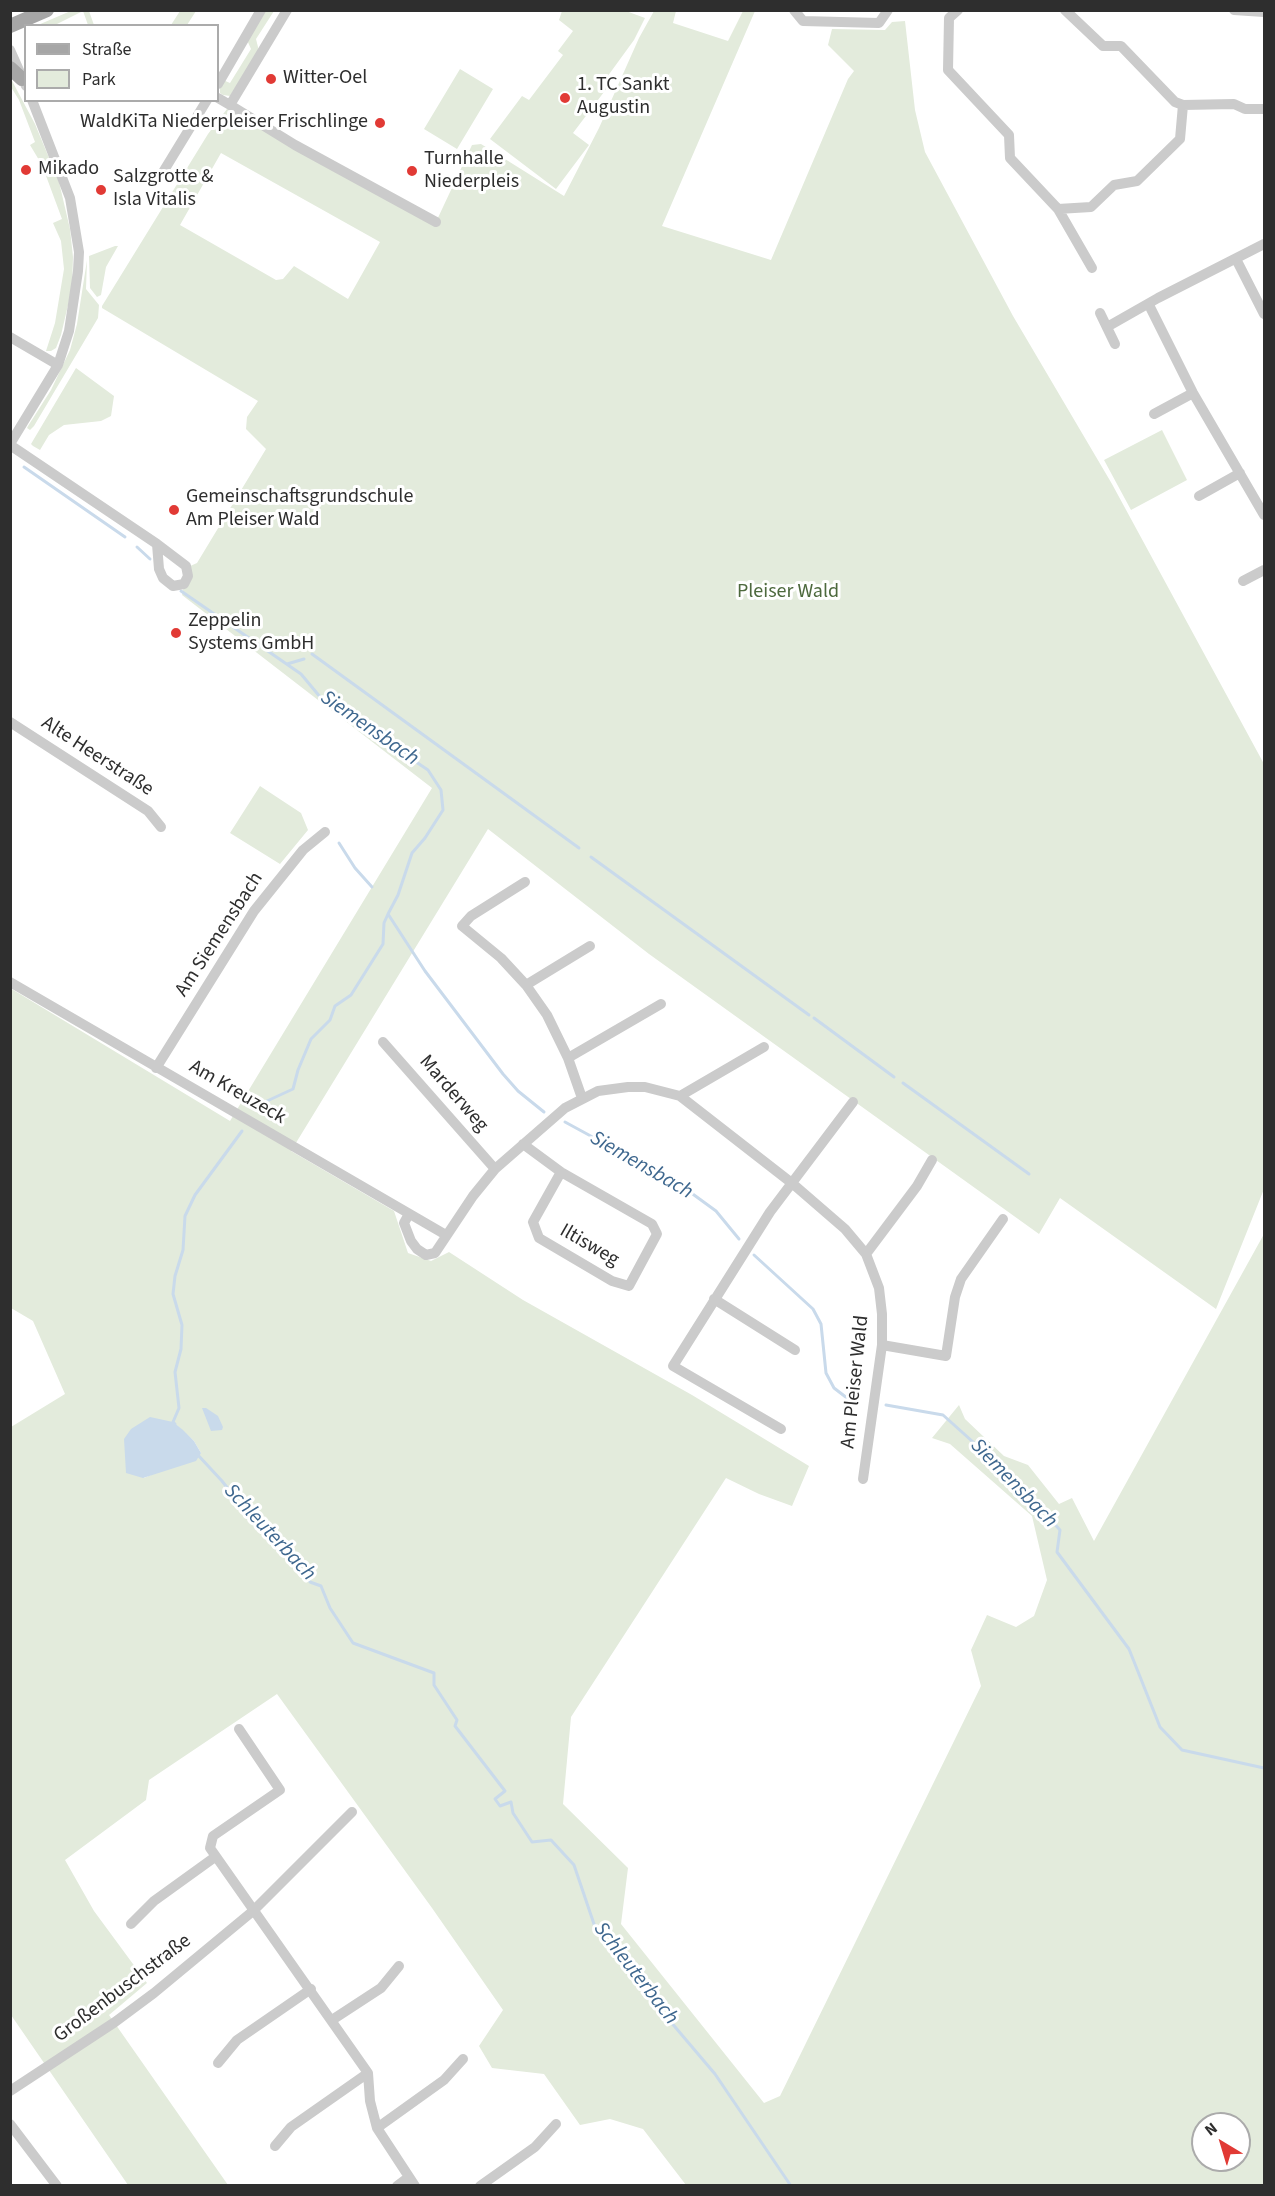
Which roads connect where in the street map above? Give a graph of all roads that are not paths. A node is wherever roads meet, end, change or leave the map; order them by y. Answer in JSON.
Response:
{"nodes":[{"id":1,"x":47,"y":10,"type":"edge"},
{"id":2,"x":261,"y":10,"type":"edge"},
{"id":3,"x":287,"y":10,"type":"edge"},
{"id":4,"x":794,"y":10,"type":"edge"},
{"id":5,"x":888,"y":10,"type":"edge"},
{"id":6,"x":958,"y":10,"type":"edge"},
{"id":7,"x":1065,"y":10,"type":"edge"},
{"id":8,"x":1234,"y":10,"type":"edge"},
{"id":9,"x":1264,"y":12,"type":"edge"},
{"id":10,"x":10,"y":26,"type":"edge"},
{"id":11,"x":10,"y":50,"type":"edge"},
{"id":12,"x":10,"y":68,"type":"edge"},
{"id":13,"x":24,"y":82,"type":"edge"},
{"id":14,"x":219,"y":82,"type":"edge"},
{"id":15,"x":219,"y":99,"type":"edge"},
{"id":16,"x":33,"y":102,"type":"edge"},
{"id":17,"x":206,"y":102,"type":"edge"},
{"id":18,"x":230,"y":105,"type":"junction"},
{"id":19,"x":1183,"y":105,"type":"junction"},
{"id":20,"x":1264,"y":109,"type":"edge"},
{"id":21,"x":160,"y":177,"type":"dead end"},
{"id":22,"x":1058,"y":208,"type":"junction"},
{"id":23,"x":436,"y":222,"type":"dead end"},
{"id":24,"x":1264,"y":244,"type":"edge"},
{"id":25,"x":1236,"y":259,"type":"junction"},
{"id":26,"x":1092,"y":268,"type":"dead end"},
{"id":27,"x":1153,"y":301,"type":"junction"},
{"id":28,"x":1100,"y":313,"type":"dead end"},
{"id":29,"x":1264,"y":314,"type":"edge"},
{"id":30,"x":1107,"y":327,"type":"junction"},
{"id":31,"x":10,"y":337,"type":"edge"},
{"id":32,"x":1116,"y":344,"type":"dead end"},
{"id":33,"x":58,"y":365,"type":"junction"},
{"id":34,"x":1193,"y":393,"type":"junction"},
{"id":35,"x":1154,"y":414,"type":"dead end"},
{"id":36,"x":10,"y":445,"type":"edge"},
{"id":37,"x":1240,"y":473,"type":"junction"},
{"id":38,"x":1199,"y":496,"type":"dead end"},
{"id":39,"x":1264,"y":515,"type":"edge"},
{"id":40,"x":157,"y":544,"type":"dead end"},
{"id":41,"x":1264,"y":570,"type":"edge"},
{"id":42,"x":1243,"y":581,"type":"dead end"},
{"id":43,"x":10,"y":722,"type":"edge"},
{"id":44,"x":161,"y":827,"type":"dead end"},
{"id":45,"x":325,"y":832,"type":"dead end"},
{"id":46,"x":525,"y":882,"type":"dead end"},
{"id":47,"x":590,"y":946,"type":"dead end"},
{"id":48,"x":10,"y":982,"type":"edge"},
{"id":49,"x":526,"y":985,"type":"junction"},
{"id":50,"x":661,"y":1004,"type":"dead end"},
{"id":51,"x":383,"y":1042,"type":"dead end"},
{"id":52,"x":764,"y":1047,"type":"dead end"},
{"id":53,"x":568,"y":1058,"type":"junction"},
{"id":54,"x":156,"y":1068,"type":"junction"},
{"id":55,"x":680,"y":1096,"type":"junction"},
{"id":56,"x":582,"y":1098,"type":"junction"},
{"id":57,"x":853,"y":1102,"type":"dead end"},
{"id":58,"x":523,"y":1144,"type":"junction"},
{"id":59,"x":932,"y":1160,"type":"dead end"},
{"id":60,"x":495,"y":1169,"type":"junction"},
{"id":61,"x":561,"y":1172,"type":"junction"},
{"id":62,"x":793,"y":1184,"type":"junction"},
{"id":63,"x":410,"y":1214,"type":"junction"},
{"id":64,"x":1003,"y":1219,"type":"dead end"},
{"id":65,"x":446,"y":1235,"type":"junction"},
{"id":66,"x":866,"y":1254,"type":"junction"},
{"id":67,"x":714,"y":1299,"type":"junction"},
{"id":68,"x":882,"y":1345,"type":"junction"},
{"id":69,"x":795,"y":1350,"type":"dead end"},
{"id":70,"x":781,"y":1430,"type":"dead end"},
{"id":71,"x":862,"y":1479,"type":"dead end"},
{"id":72,"x":239,"y":1729,"type":"dead end"},
{"id":73,"x":352,"y":1812,"type":"dead end"},
{"id":74,"x":215,"y":1857,"type":"junction"},
{"id":75,"x":253,"y":1911,"type":"junction"},
{"id":76,"x":131,"y":1924,"type":"dead end"},
{"id":77,"x":399,"y":1966,"type":"dead end"},
{"id":78,"x":311,"y":1989,"type":"junction"},
{"id":79,"x":332,"y":2020,"type":"junction"},
{"id":80,"x":463,"y":2059,"type":"dead end"},
{"id":81,"x":218,"y":2063,"type":"dead end"},
{"id":82,"x":368,"y":2073,"type":"junction"},
{"id":83,"x":10,"y":2091,"type":"edge"},
{"id":84,"x":10,"y":2124,"type":"edge"},
{"id":85,"x":556,"y":2124,"type":"dead end"},
{"id":86,"x":377,"y":2128,"type":"junction"},
{"id":87,"x":275,"y":2146,"type":"dead end"},
{"id":88,"x":412,"y":2181,"type":"edge"},
{"id":89,"x":57,"y":2186,"type":"edge"},
{"id":90,"x":397,"y":2186,"type":"edge"},
{"id":91,"x":480,"y":2186,"type":"edge"}],
"edges":[{"from":1,"to":10,"type":"main road"},
{"from":2,"to":14,"type":"street"},
{"from":3,"to":18,"type":"street"},
{"from":4,"to":5,"type":"street"},
{"from":6,"to":22,"type":"street"},
{"from":7,"to":19,"type":"street"},
{"from":8,"to":9,"type":"street"},
{"from":11,"to":13,"type":"street"},
{"from":12,"to":13,"type":"main road"},
{"from":15,"to":18,"type":"street"},
{"from":16,"to":33,"type":"street"},
{"from":17,"to":21,"type":"street"},
{"from":18,"to":23,"type":"street"},
{"from":19,"to":20,"type":"street"},
{"from":19,"to":22,"type":"street"},
{"from":22,"to":26,"type":"street"},
{"from":24,"to":25,"type":"street"},
{"from":25,"to":27,"type":"street"},
{"from":25,"to":29,"type":"street"},
{"from":27,"to":30,"type":"street"},
{"from":27,"to":34,"type":"street"},
{"from":28,"to":30,"type":"street"},
{"from":30,"to":32,"type":"street"},
{"from":31,"to":33,"type":"street"},
{"from":33,"to":36,"type":"street"},
{"from":34,"to":35,"type":"street"},
{"from":34,"to":37,"type":"street"},
{"from":36,"to":40,"type":"street"},
{"from":37,"to":38,"type":"street"},
{"from":37,"to":39,"type":"street"},
{"from":41,"to":42,"type":"street"},
{"from":43,"to":44,"type":"street","name":"Alte Heerstraße"},
{"from":45,"to":54,"type":"street","name":"Am Siemensbach"},
{"from":46,"to":49,"type":"street"},
{"from":47,"to":49,"type":"street"},
{"from":48,"to":54,"type":"street","name":"Am Kreuzeck"},
{"from":49,"to":53,"type":"street"},
{"from":50,"to":53,"type":"street"},
{"from":51,"to":60,"type":"street","name":"Marderweg"},
{"from":52,"to":55,"type":"street"},
{"from":53,"to":56,"type":"street"},
{"from":54,"to":63,"type":"street","name":"Am Kreuzeck"},
{"from":55,"to":56,"type":"street","name":"Am Pleiser Wald"},
{"from":55,"to":62,"type":"street","name":"Am Pleiser Wald"},
{"from":56,"to":58,"type":"street","name":"Am Pleiser Wald"},
{"from":57,"to":62,"type":"street"},
{"from":58,"to":60,"type":"street","name":"Am Pleiser Wald"},
{"from":58,"to":61,"type":"street","name":"Iltisweg"},
{"from":59,"to":66,"type":"street"},
{"from":60,"to":65,"type":"street","name":"Am Pleiser Wald"},
{"from":61,"to":61,"type":"street","name":"Iltisweg"},
{"from":62,"to":66,"type":"street","name":"Am Pleiser Wald"},
{"from":62,"to":67,"type":"street"},
{"from":63,"to":65,"type":"street","name":"Am Kreuzeck"},
{"from":63,"to":65,"type":"street","name":"Am Pleiser Wald"},
{"from":64,"to":68,"type":"street"},
{"from":66,"to":68,"type":"street","name":"Am Pleiser Wald"},
{"from":67,"to":69,"type":"street"},
{"from":67,"to":70,"type":"street"},
{"from":68,"to":71,"type":"street","name":"Am Pleiser Wald"},
{"from":72,"to":74,"type":"street"},
{"from":73,"to":75,"type":"street","name":"Großenbuschstraße"},
{"from":74,"to":75,"type":"street"},
{"from":74,"to":76,"type":"street"},
{"from":75,"to":78,"type":"street"},
{"from":75,"to":83,"type":"street","name":"Großenbuschstraße"},
{"from":77,"to":79,"type":"street"},
{"from":78,"to":79,"type":"street"},
{"from":78,"to":81,"type":"street"},
{"from":79,"to":82,"type":"street"},
{"from":80,"to":86,"type":"street"},
{"from":82,"to":86,"type":"street"},
{"from":82,"to":87,"type":"street"},
{"from":84,"to":89,"type":"street"},
{"from":85,"to":91,"type":"street"},
{"from":86,"to":88,"type":"street"},
{"from":88,"to":90,"type":"street"}]}
